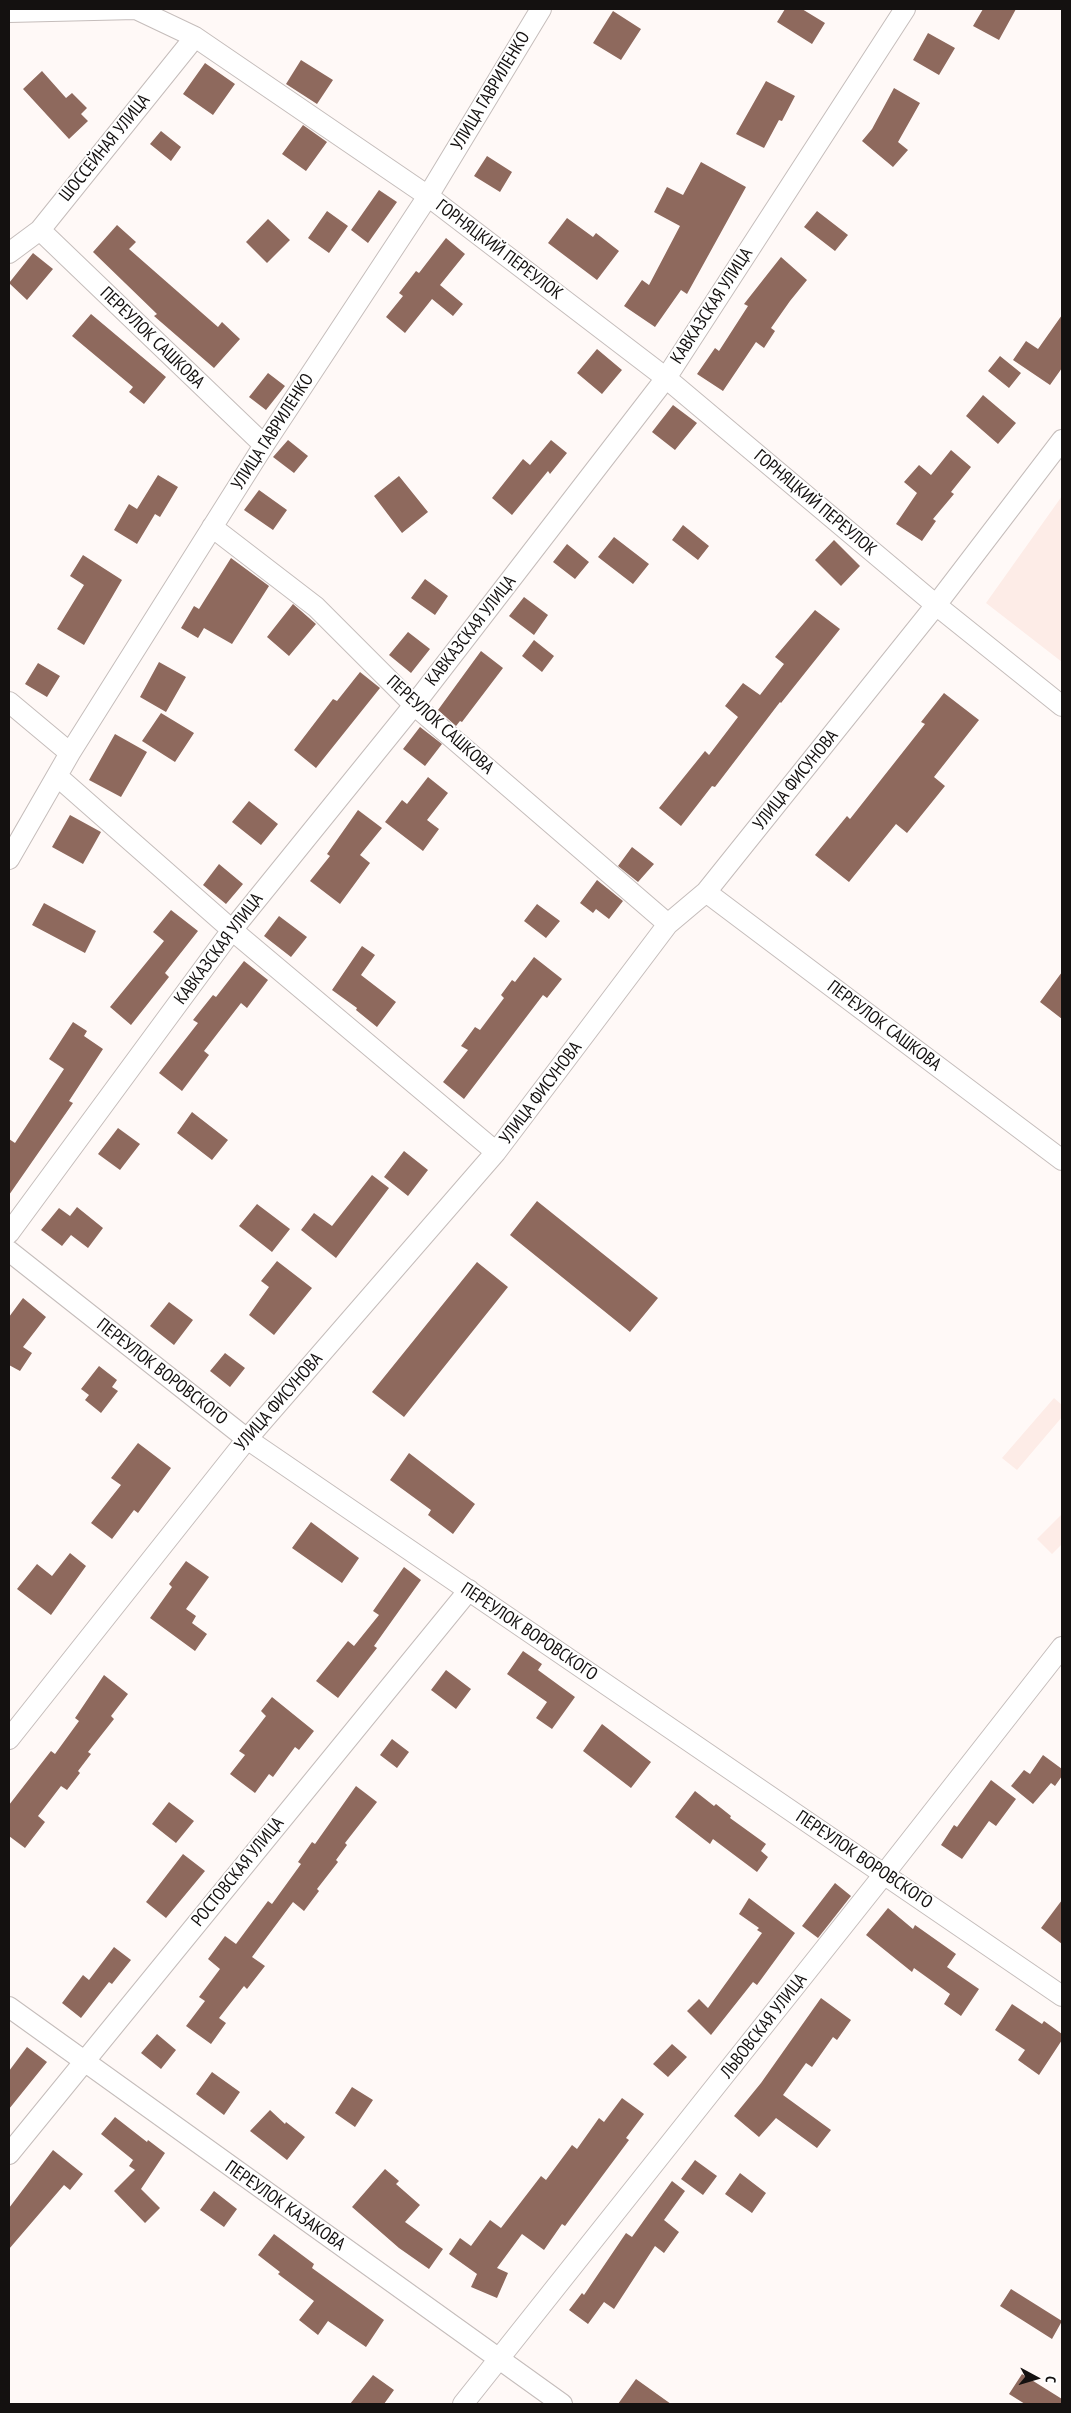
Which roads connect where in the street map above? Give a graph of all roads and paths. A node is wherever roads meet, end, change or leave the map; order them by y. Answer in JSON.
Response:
{"nodes":[{"id":1,"x":136,"y":9,"type":"edge"},
{"id":2,"x":541,"y":9,"type":"edge"},
{"id":3,"x":904,"y":9,"type":"edge"},
{"id":4,"x":9,"y":12,"type":"edge"},
{"id":5,"x":195,"y":37,"type":"junction"},
{"id":6,"x":428,"y":196,"type":"junction"},
{"id":7,"x":40,"y":230,"type":"junction"},
{"id":8,"x":9,"y":253,"type":"edge"},
{"id":9,"x":666,"y":378,"type":"junction"},
{"id":10,"x":1062,"y":440,"type":"edge"},
{"id":11,"x":264,"y":445,"type":"junction"},
{"id":12,"x":212,"y":527,"type":"junction"},
{"id":13,"x":936,"y":605,"type":"junction"},
{"id":14,"x":9,"y":702,"type":"edge"},
{"id":15,"x":414,"y":705,"type":"junction"},
{"id":16,"x":1062,"y":706,"type":"edge"},
{"id":17,"x":70,"y":753,"type":"junction"},
{"id":18,"x":57,"y":776,"type":"junction"},
{"id":19,"x":9,"y":859,"type":"edge"},
{"id":20,"x":706,"y":892,"type":"junction"},
{"id":21,"x":668,"y":924,"type":"junction"},
{"id":22,"x":232,"y":930,"type":"junction"},
{"id":23,"x":496,"y":1152,"type":"junction"},
{"id":24,"x":1062,"y":1160,"type":"edge"},
{"id":25,"x":9,"y":1233,"type":"edge"},
{"id":26,"x":9,"y":1251,"type":"edge"},
{"id":27,"x":246,"y":1439,"type":"junction"},
{"id":28,"x":469,"y":1590,"type":"junction"},
{"id":29,"x":1062,"y":1646,"type":"edge"},
{"id":30,"x":9,"y":1739,"type":"edge"},
{"id":31,"x":885,"y":1873,"type":"junction"},
{"id":32,"x":1062,"y":1996,"type":"edge"},
{"id":33,"x":9,"y":2007,"type":"edge"},
{"id":34,"x":82,"y":2062,"type":"junction"},
{"id":35,"x":9,"y":2154,"type":"edge"},
{"id":36,"x":499,"y":2358,"type":"junction"},
{"id":37,"x":463,"y":2404,"type":"edge"},
{"id":38,"x":562,"y":2404,"type":"edge"}],
"edges":[{"from":1,"to":4,"type":"street","name":"ГОРНЯЦКИЙ ПЕРЕУЛОК"},
{"from":1,"to":5,"type":"street","name":"ГОРНЯЦКИЙ ПЕРЕУЛОК"},
{"from":2,"to":6,"type":"street","name":"УЛИЦА ГАВРИЛЕНКО"},
{"from":3,"to":9,"type":"street","name":"КАВКАЗСКАЯ УЛИЦА"},
{"from":5,"to":6,"type":"street","name":"ГОРНЯЦКИЙ ПЕРЕУЛОК"},
{"from":5,"to":7,"type":"street","name":"ШОССЕЙНАЯ УЛИЦА"},
{"from":6,"to":9,"type":"street","name":"ГОРНЯЦКИЙ ПЕРЕУЛОК"},
{"from":6,"to":11,"type":"street","name":"УЛИЦА ГАВРИЛЕНКО"},
{"from":7,"to":8,"type":"street","name":"ШОССЕЙНАЯ УЛИЦА"},
{"from":7,"to":11,"type":"street","name":"ПЕРЕУЛОК САШКОВА"},
{"from":9,"to":13,"type":"street","name":"ГОРНЯЦКИЙ ПЕРЕУЛОК"},
{"from":9,"to":15,"type":"street","name":"КАВКАЗСКАЯ УЛИЦА"},
{"from":10,"to":13,"type":"street","name":"УЛИЦА ФИСУНОВА"},
{"from":11,"to":12,"type":"street","name":"УЛИЦА ГАВРИЛЕНКО"},
{"from":12,"to":15,"type":"street","name":"ПЕРЕУЛОК САШКОВА"},
{"from":12,"to":17,"type":"street","name":"УЛИЦА ГАВРИЛЕНКО"},
{"from":13,"to":16,"type":"street","name":"ГОРНЯЦКИЙ ПЕРЕУЛОК"},
{"from":13,"to":20,"type":"street","name":"УЛИЦА ФИСУНОВА"},
{"from":14,"to":17,"type":"street"},
{"from":15,"to":21,"type":"street","name":"ПЕРЕУЛОК САШКОВА"},
{"from":15,"to":22,"type":"street","name":"КАВКАЗСКАЯ УЛИЦА"},
{"from":17,"to":18,"type":"street","name":"УЛИЦА ГАВРИЛЕНКО"},
{"from":18,"to":19,"type":"street","name":"УЛИЦА ГАВРИЛЕНКО"},
{"from":18,"to":22,"type":"street"},
{"from":20,"to":21,"type":"street","name":"УЛИЦА ФИСУНОВА"},
{"from":20,"to":24,"type":"street","name":"ПЕРЕУЛОК САШКОВА"},
{"from":21,"to":23,"type":"street","name":"УЛИЦА ФИСУНОВА"},
{"from":22,"to":23,"type":"street"},
{"from":22,"to":25,"type":"street","name":"КАВКАЗСКАЯ УЛИЦА"},
{"from":23,"to":27,"type":"street","name":"УЛИЦА ФИСУНОВА"},
{"from":26,"to":27,"type":"street","name":"ПЕРЕУЛОК ВОРОВСКОГО"},
{"from":27,"to":28,"type":"street","name":"ПЕРЕУЛОК ВОРОВСКОГО"},
{"from":27,"to":30,"type":"street","name":"УЛИЦА ФИСУНОВА"},
{"from":28,"to":31,"type":"street","name":"ПЕРЕУЛОК ВОРОВСКОГО"},
{"from":28,"to":34,"type":"street","name":"РОСТОВСКАЯ УЛИЦА"},
{"from":29,"to":31,"type":"street","name":"ЛЬВОВСКАЯ УЛИЦА"},
{"from":31,"to":32,"type":"street","name":"ПЕРЕУЛОК ВОРОВСКОГО"},
{"from":31,"to":36,"type":"street","name":"ЛЬВОВСКАЯ УЛИЦА"},
{"from":33,"to":34,"type":"street","name":"ПЕРЕУЛОК КАЗАКОВА"},
{"from":34,"to":35,"type":"street","name":"РОСТОВСКАЯ УЛИЦА"},
{"from":34,"to":36,"type":"street","name":"ПЕРЕУЛОК КАЗАКОВА"},
{"from":36,"to":37,"type":"street","name":"ЛЬВОВСКАЯ УЛИЦА"},
{"from":36,"to":38,"type":"street","name":"ПЕРЕУЛОК КАЗАКОВА"}]}
